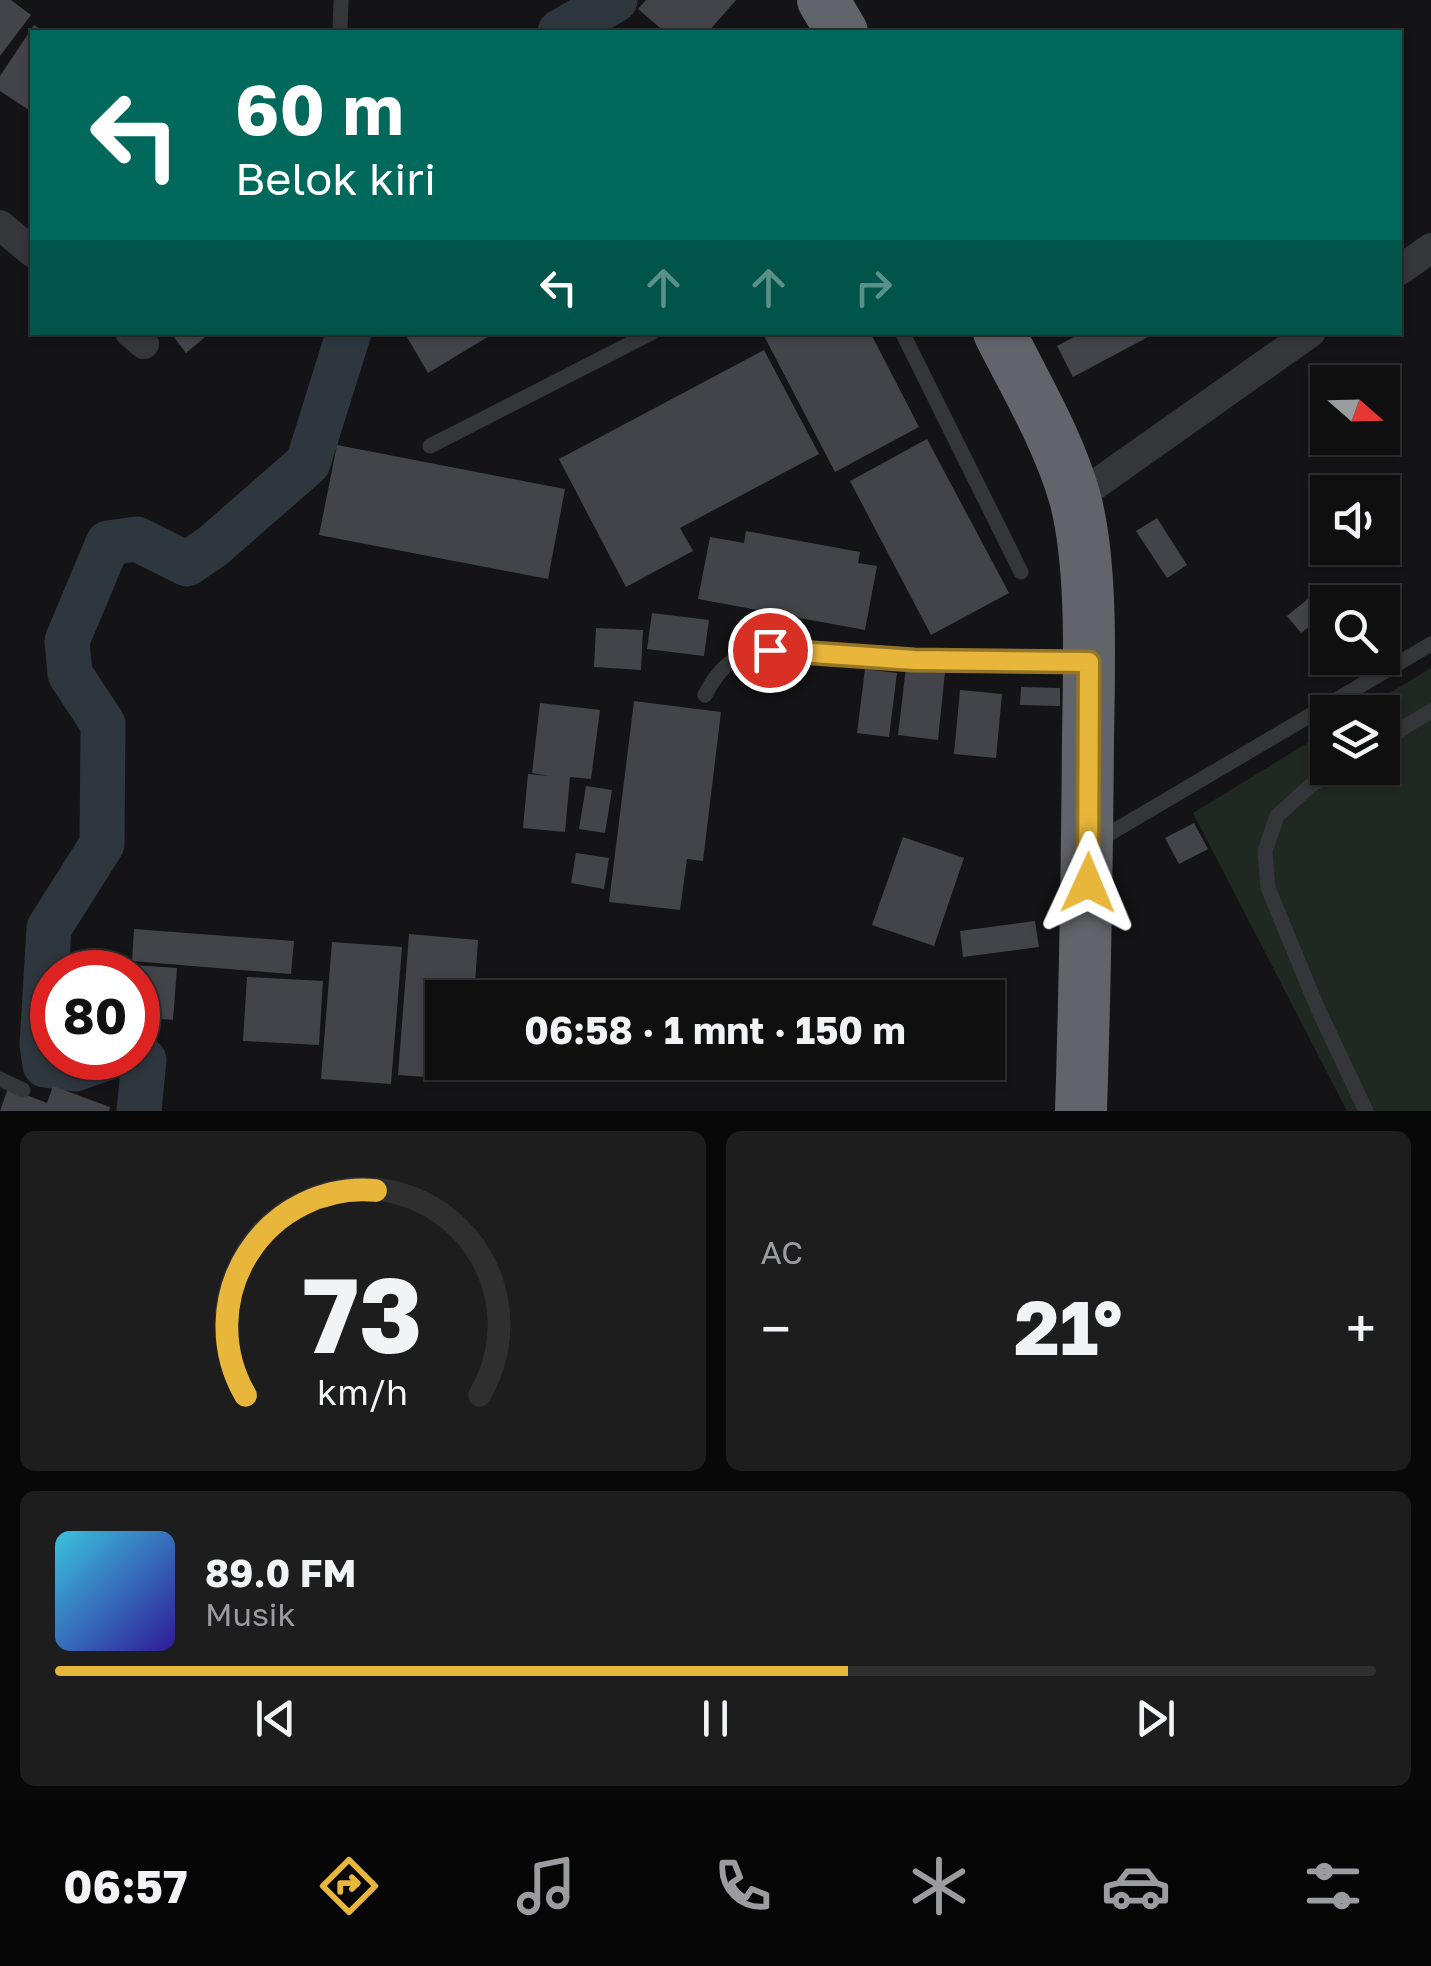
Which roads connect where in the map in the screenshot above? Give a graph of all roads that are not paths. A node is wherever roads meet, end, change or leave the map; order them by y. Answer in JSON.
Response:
{"nodes":[{"id":1,"x":341,"y":0,"type":"edge"},
{"id":2,"x":822,"y":0,"type":"edge"},
{"id":3,"x":340,"y":30,"type":"edge"},
{"id":4,"x":841,"y":30,"type":"edge"},
{"id":5,"x":0,"y":225,"type":"edge"},
{"id":6,"x":1431,"y":248,"type":"edge"},
{"id":7,"x":30,"y":250,"type":"edge"},
{"id":8,"x":1402,"y":269,"type":"edge"},
{"id":9,"x":647,"y":335,"type":"edge"},
{"id":10,"x":903,"y":335,"type":"edge"},
{"id":11,"x":1000,"y":335,"type":"edge"},
{"id":12,"x":1307,"y":335,"type":"edge"},
{"id":13,"x":430,"y":446,"type":"dead end"},
{"id":14,"x":1075,"y":499,"type":"junction"},
{"id":15,"x":1021,"y":572,"type":"dead end"},
{"id":16,"x":1431,"y":644,"type":"edge"},
{"id":17,"x":1089,"y":662,"type":"junction"},
{"id":18,"x":705,"y":695,"type":"dead end"},
{"id":19,"x":1431,"y":710,"type":"edge"},
{"id":20,"x":1400,"y":730,"type":"edge"},
{"id":21,"x":1312,"y":785,"type":"edge"},
{"id":22,"x":1089,"y":845,"type":"junction"},
{"id":23,"x":0,"y":1080,"type":"edge"},
{"id":24,"x":22,"y":1090,"type":"dead end"},
{"id":25,"x":1081,"y":1111,"type":"edge"},
{"id":26,"x":1366,"y":1111,"type":"edge"}],
"edges":[{"from":1,"to":3,"type":"lane"},
{"from":2,"to":4,"type":"highway"},
{"from":5,"to":7,"type":"street"},
{"from":6,"to":8,"type":"street"},
{"from":9,"to":13,"type":"lane"},
{"from":10,"to":15,"type":"lane"},
{"from":11,"to":14,"type":"highway"},
{"from":12,"to":14,"type":"street"},
{"from":14,"to":17,"type":"highway"},
{"from":16,"to":22,"type":"lane"},
{"from":17,"to":18,"type":"lane"},
{"from":17,"to":22,"type":"highway"},
{"from":19,"to":20,"type":"lane"},
{"from":21,"to":26,"type":"lane"},
{"from":22,"to":25,"type":"highway"},
{"from":23,"to":24,"type":"lane"}]}
